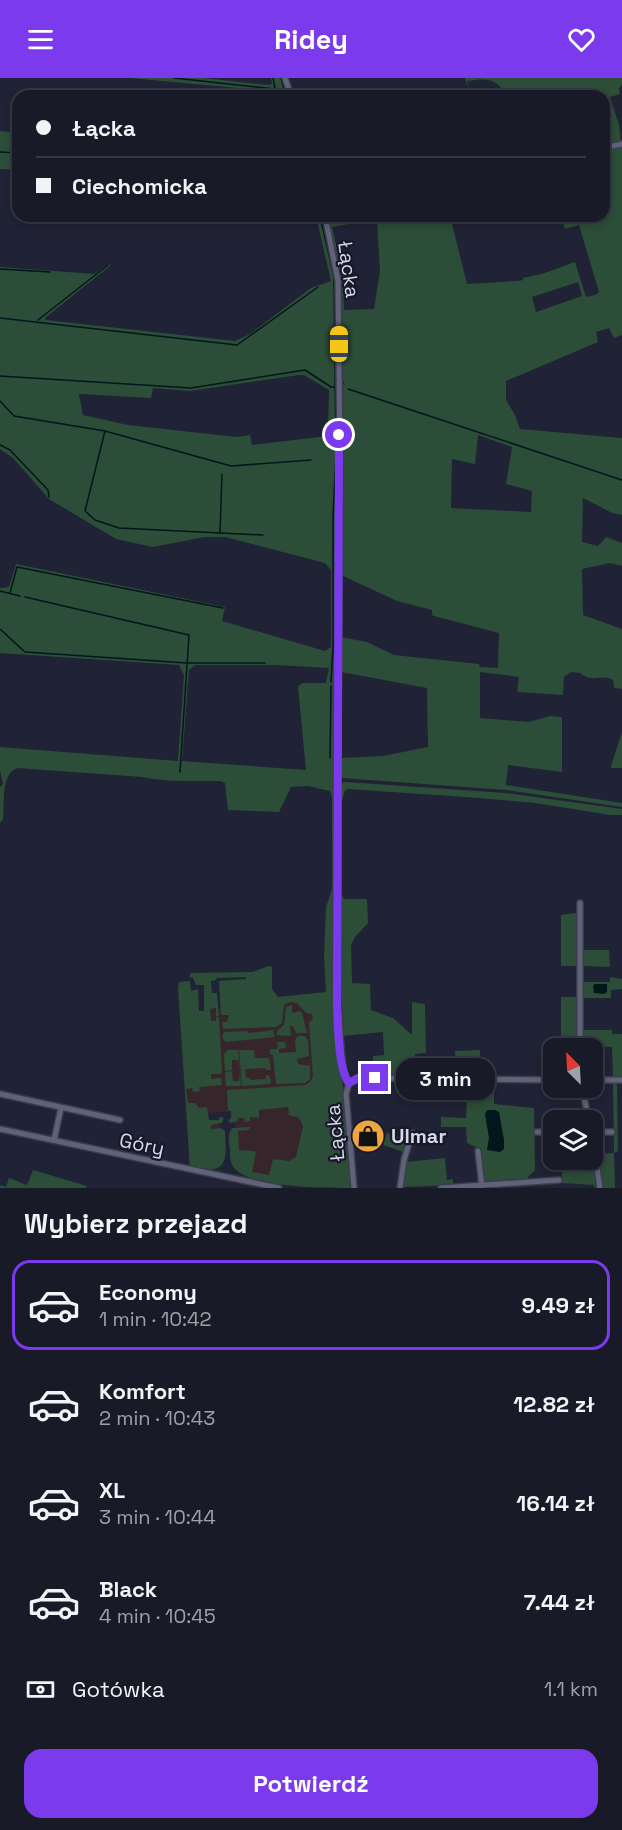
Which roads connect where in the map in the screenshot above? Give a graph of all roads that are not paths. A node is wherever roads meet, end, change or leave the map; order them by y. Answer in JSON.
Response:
{"nodes":[{"id":1,"x":326,"y":222,"type":"edge"},
{"id":2,"x":580,"y":903,"type":"dead end"},
{"id":3,"x":580,"y":1038,"type":"edge"},
{"id":4,"x":543,"y":1080,"type":"edge"},
{"id":5,"x":603,"y":1080,"type":"edge"},
{"id":6,"x":622,"y":1080,"type":"edge"},
{"id":7,"x":349,"y":1083,"type":"junction"},
{"id":8,"x":0,"y":1094,"type":"edge"},
{"id":9,"x":61,"y":1108,"type":"junction"},
{"id":10,"x":120,"y":1120,"type":"dead end"},
{"id":11,"x":0,"y":1129,"type":"edge"},
{"id":12,"x":537,"y":1132,"type":"dead end"},
{"id":13,"x":543,"y":1132,"type":"edge"},
{"id":14,"x":603,"y":1132,"type":"edge"},
{"id":15,"x":612,"y":1132,"type":"dead end"},
{"id":16,"x":412,"y":1133,"type":"dead end"},
{"id":17,"x":54,"y":1140,"type":"junction"},
{"id":18,"x":478,"y":1151,"type":"dead end"},
{"id":19,"x":597,"y":1170,"type":"edge"},
{"id":20,"x":559,"y":1180,"type":"dead end"},
{"id":21,"x":482,"y":1187,"type":"edge"},
{"id":22,"x":279,"y":1188,"type":"edge"},
{"id":23,"x":354,"y":1188,"type":"edge"},
{"id":24,"x":400,"y":1188,"type":"edge"},
{"id":25,"x":441,"y":1188,"type":"edge"},
{"id":26,"x":600,"y":1188,"type":"edge"}],
"edges":[{"from":1,"to":7,"type":"street","name":"Łącka"},
{"from":2,"to":3,"type":"street"},
{"from":4,"to":7,"type":"street"},
{"from":5,"to":6,"type":"street"},
{"from":7,"to":23,"type":"street","name":"Łącka"},
{"from":8,"to":9,"type":"street"},
{"from":9,"to":10,"type":"street"},
{"from":9,"to":17,"type":"street"},
{"from":11,"to":17,"type":"street","name":"Góry"},
{"from":12,"to":13,"type":"street"},
{"from":14,"to":15,"type":"street"},
{"from":16,"to":24,"type":"street"},
{"from":17,"to":22,"type":"street","name":"Góry"},
{"from":18,"to":21,"type":"street"},
{"from":19,"to":26,"type":"street"},
{"from":20,"to":21,"type":"street"},
{"from":21,"to":25,"type":"street"}]}
